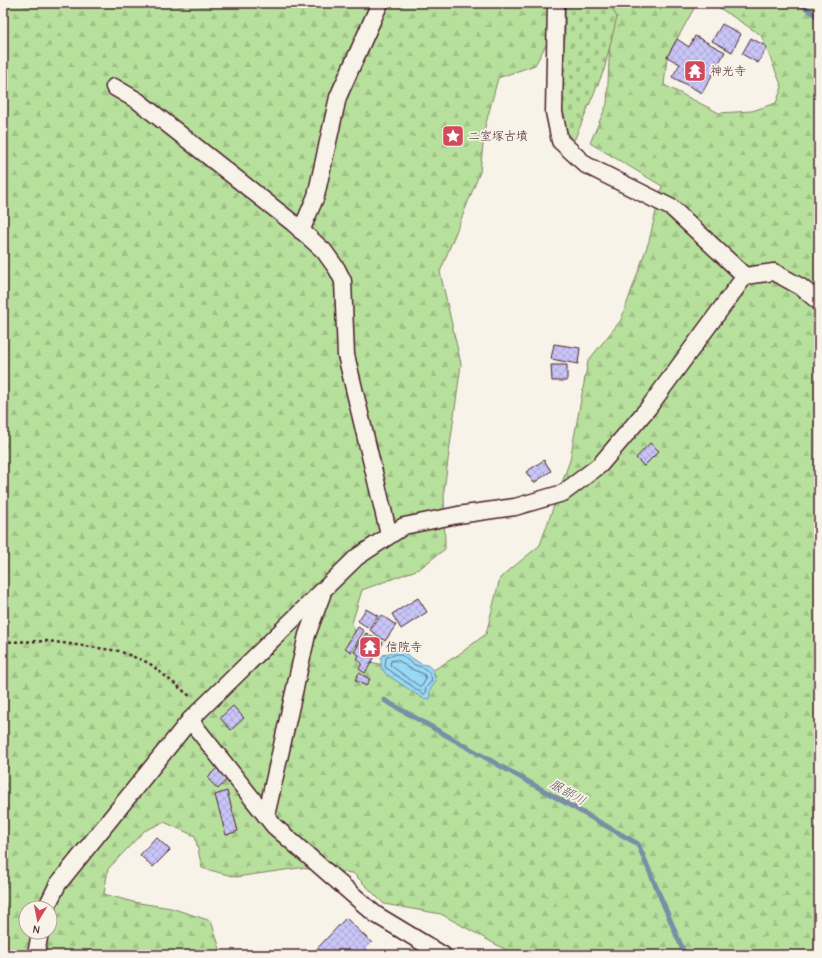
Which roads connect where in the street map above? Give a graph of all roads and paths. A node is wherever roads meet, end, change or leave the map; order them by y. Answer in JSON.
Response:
{"nodes":[{"id":1,"x":380,"y":3,"type":"edge"},
{"id":2,"x":556,"y":3,"type":"edge"},
{"id":3,"x":114,"y":87,"type":"dead end"},
{"id":4,"x":301,"y":231,"type":"junction"},
{"id":5,"x":745,"y":276,"type":"junction"},
{"id":6,"x":819,"y":302,"type":"edge"},
{"id":7,"x":390,"y":535,"type":"junction"},
{"id":8,"x":324,"y":589,"type":"junction"},
{"id":9,"x":3,"y":642,"type":"edge"},
{"id":10,"x":202,"y":709,"type":"junction"},
{"id":11,"x":190,"y":720,"type":"junction"},
{"id":12,"x":266,"y":816,"type":"junction"},
{"id":13,"x":50,"y":900,"type":"edge"},
{"id":14,"x":39,"y":940,"type":"edge"},
{"id":15,"x":36,"y":955,"type":"edge"},
{"id":16,"x":443,"y":955,"type":"edge"}],
"edges":[{"from":1,"to":4,"type":"street"},
{"from":2,"to":5,"type":"street"},
{"from":3,"to":4,"type":"street"},
{"from":4,"to":7,"type":"street"},
{"from":5,"to":6,"type":"street"},
{"from":5,"to":7,"type":"street"},
{"from":7,"to":8,"type":"street"},
{"from":8,"to":10,"type":"street"},
{"from":8,"to":12,"type":"street"},
{"from":9,"to":10,"type":"path"},
{"from":10,"to":11,"type":"street"},
{"from":11,"to":12,"type":"street"},
{"from":11,"to":13,"type":"street"},
{"from":12,"to":16,"type":"street"},
{"from":14,"to":15,"type":"street"}]}
